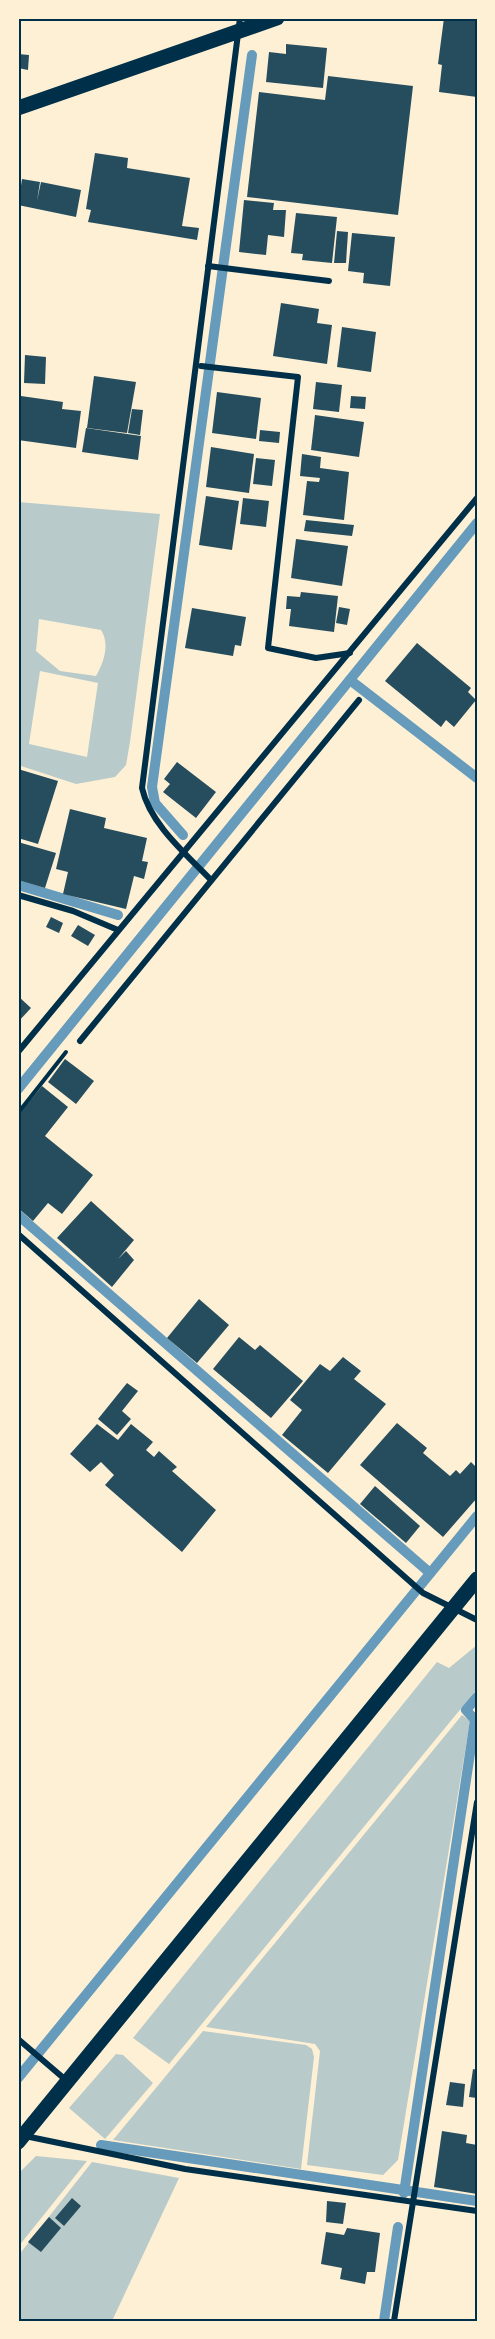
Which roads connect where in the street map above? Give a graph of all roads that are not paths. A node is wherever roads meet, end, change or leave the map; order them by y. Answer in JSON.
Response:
{"nodes":[{"id":1,"x":240,"y":18,"type":"edge"},
{"id":2,"x":277,"y":18,"type":"edge"},
{"id":3,"x":238,"y":34,"type":"junction"},
{"id":4,"x":18,"y":108,"type":"edge"},
{"id":5,"x":211,"y":266,"type":"junction"},
{"id":6,"x":328,"y":281,"type":"dead end"},
{"id":7,"x":201,"y":366,"type":"dead end"},
{"id":8,"x":477,"y":498,"type":"edge"},
{"id":9,"x":350,"y":653,"type":"junction"},
{"id":10,"x":359,"y":700,"type":"dead end"},
{"id":11,"x":184,"y":852,"type":"junction"},
{"id":12,"x":211,"y":880,"type":"junction"},
{"id":13,"x":18,"y":894,"type":"edge"},
{"id":14,"x":118,"y":930,"type":"junction"},
{"id":15,"x":80,"y":1041,"type":"road end"},
{"id":16,"x":18,"y":1052,"type":"edge"},
{"id":17,"x":18,"y":1234,"type":"edge"},
{"id":18,"x":477,"y":1579,"type":"edge"},
{"id":19,"x":453,"y":1609,"type":"junction"},
{"id":20,"x":477,"y":1620,"type":"edge"},
{"id":21,"x":477,"y":1802,"type":"edge"},
{"id":22,"x":18,"y":2039,"type":"edge"},
{"id":23,"x":67,"y":2081,"type":"junction"},
{"id":24,"x":21,"y":2139,"type":"edge"},
{"id":25,"x":413,"y":2198,"type":"junction"},
{"id":26,"x":477,"y":2211,"type":"edge"},
{"id":27,"x":394,"y":2321,"type":"edge"}],
"edges":[{"from":1,"to":3,"type":"street"},
{"from":2,"to":3,"type":"main road"},
{"from":3,"to":4,"type":"main road"},
{"from":3,"to":5,"type":"street"},
{"from":5,"to":6,"type":"street"},
{"from":5,"to":11,"type":"street"},
{"from":7,"to":9,"type":"street"},
{"from":8,"to":9,"type":"street"},
{"from":9,"to":11,"type":"street"},
{"from":10,"to":12,"type":"street"},
{"from":11,"to":12,"type":"street"},
{"from":11,"to":14,"type":"street"},
{"from":12,"to":15,"type":"street"},
{"from":13,"to":14,"type":"street"},
{"from":14,"to":16,"type":"street"},
{"from":17,"to":19,"type":"street"},
{"from":18,"to":19,"type":"main road"},
{"from":19,"to":20,"type":"street"},
{"from":19,"to":23,"type":"main road"},
{"from":21,"to":25,"type":"street"},
{"from":22,"to":23,"type":"street"},
{"from":23,"to":24,"type":"main road"},
{"from":24,"to":25,"type":"street"},
{"from":25,"to":26,"type":"street"},
{"from":25,"to":27,"type":"street"}]}
